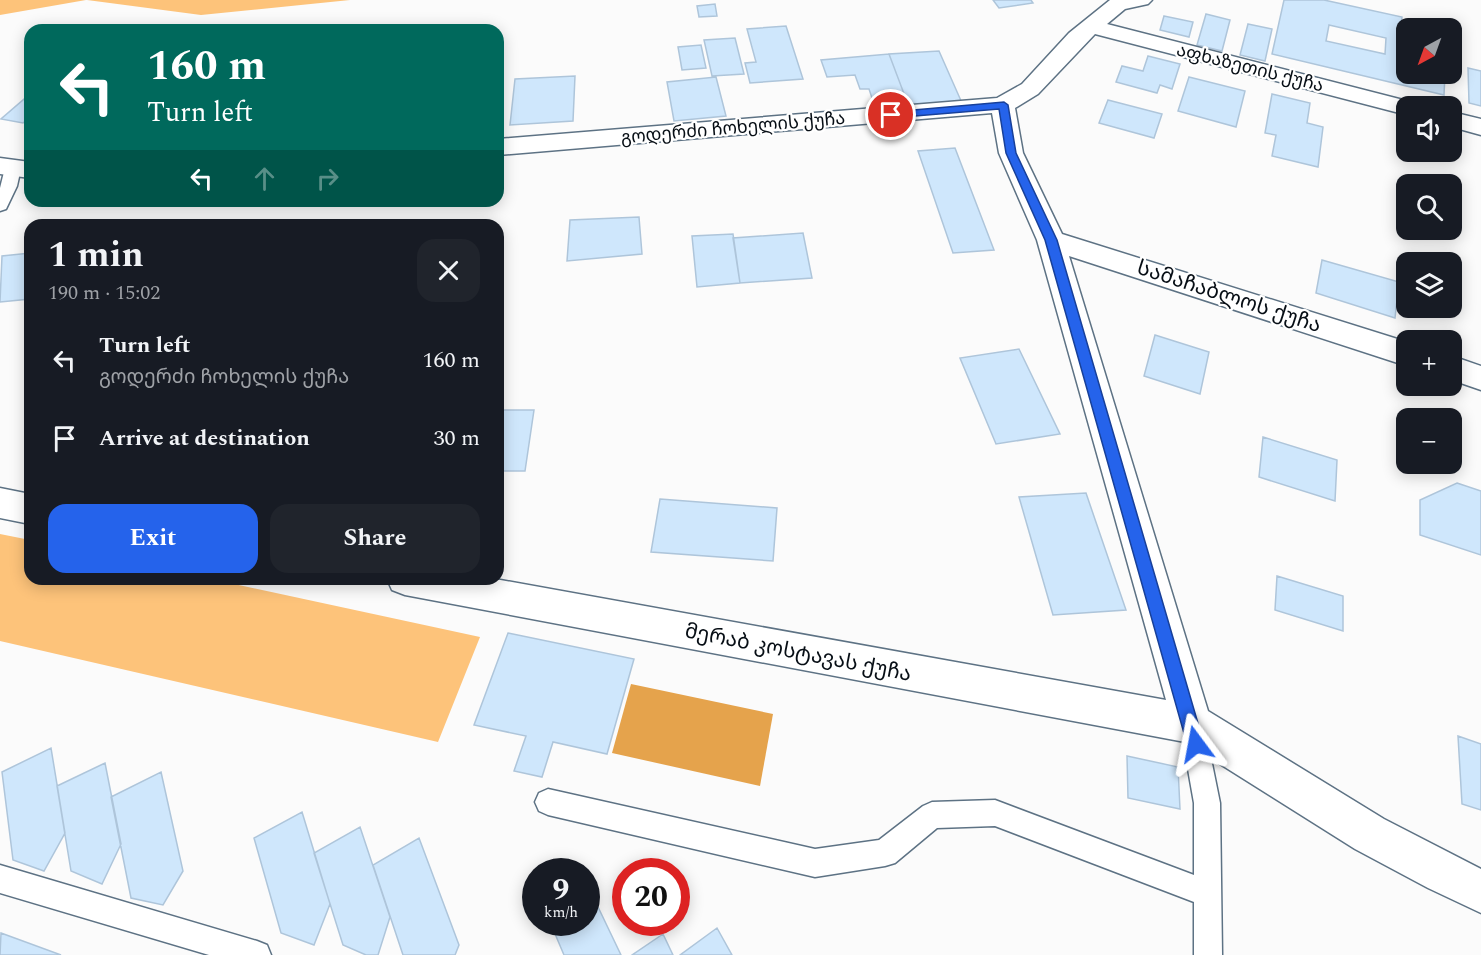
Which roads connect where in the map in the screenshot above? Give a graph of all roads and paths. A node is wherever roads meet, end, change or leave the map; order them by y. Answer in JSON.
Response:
{"nodes":[{"id":1,"x":1142,"y":0,"type":"edge"},
{"id":2,"x":1092,"y":27,"type":"junction"},
{"id":3,"x":1004,"y":105,"type":"junction"},
{"id":4,"x":1396,"y":105,"type":"edge"},
{"id":5,"x":1462,"y":122,"type":"edge"},
{"id":6,"x":1481,"y":127,"type":"edge"},
{"id":7,"x":504,"y":147,"type":"edge"},
{"id":8,"x":14,"y":168,"type":"edge"},
{"id":9,"x":0,"y":205,"type":"edge"},
{"id":10,"x":1051,"y":240,"type":"junction"},
{"id":11,"x":1396,"y":350,"type":"edge"},
{"id":12,"x":1462,"y":371,"type":"edge"},
{"id":13,"x":1481,"y":378,"type":"edge"},
{"id":14,"x":0,"y":503,"type":"edge"},
{"id":15,"x":24,"y":508,"type":"edge"},
{"id":16,"x":438,"y":585,"type":"edge"},
{"id":17,"x":1192,"y":724,"type":"junction"},
{"id":18,"x":548,"y":802,"type":"dead end"},
{"id":19,"x":0,"y":879,"type":"edge"},
{"id":20,"x":1481,"y":891,"type":"edge"},
{"id":21,"x":1208,"y":894,"type":"junction"},
{"id":22,"x":257,"y":955,"type":"edge"},
{"id":23,"x":1208,"y":955,"type":"edge"}],
"edges":[{"from":1,"to":2,"type":"street"},
{"from":2,"to":3,"type":"street"},
{"from":2,"to":4,"type":"street","name":"აფხაზეთის ქუჩა"},
{"from":3,"to":7,"type":"street","name":"გოდერძი ჩოხელის ქუჩა"},
{"from":3,"to":10,"type":"street"},
{"from":5,"to":6,"type":"street"},
{"from":8,"to":9,"type":"lane"},
{"from":10,"to":11,"type":"street","name":"სამაჩაბლოს ქუჩა"},
{"from":10,"to":17,"type":"street"},
{"from":12,"to":13,"type":"street"},
{"from":14,"to":15,"type":"street"},
{"from":16,"to":17,"type":"street","name":"მერაბ კოსტავას ქუჩა"},
{"from":17,"to":20,"type":"street"},
{"from":17,"to":21,"type":"lane"},
{"from":18,"to":21,"type":"lane"},
{"from":19,"to":22,"type":"lane"},
{"from":21,"to":23,"type":"lane"}]}
